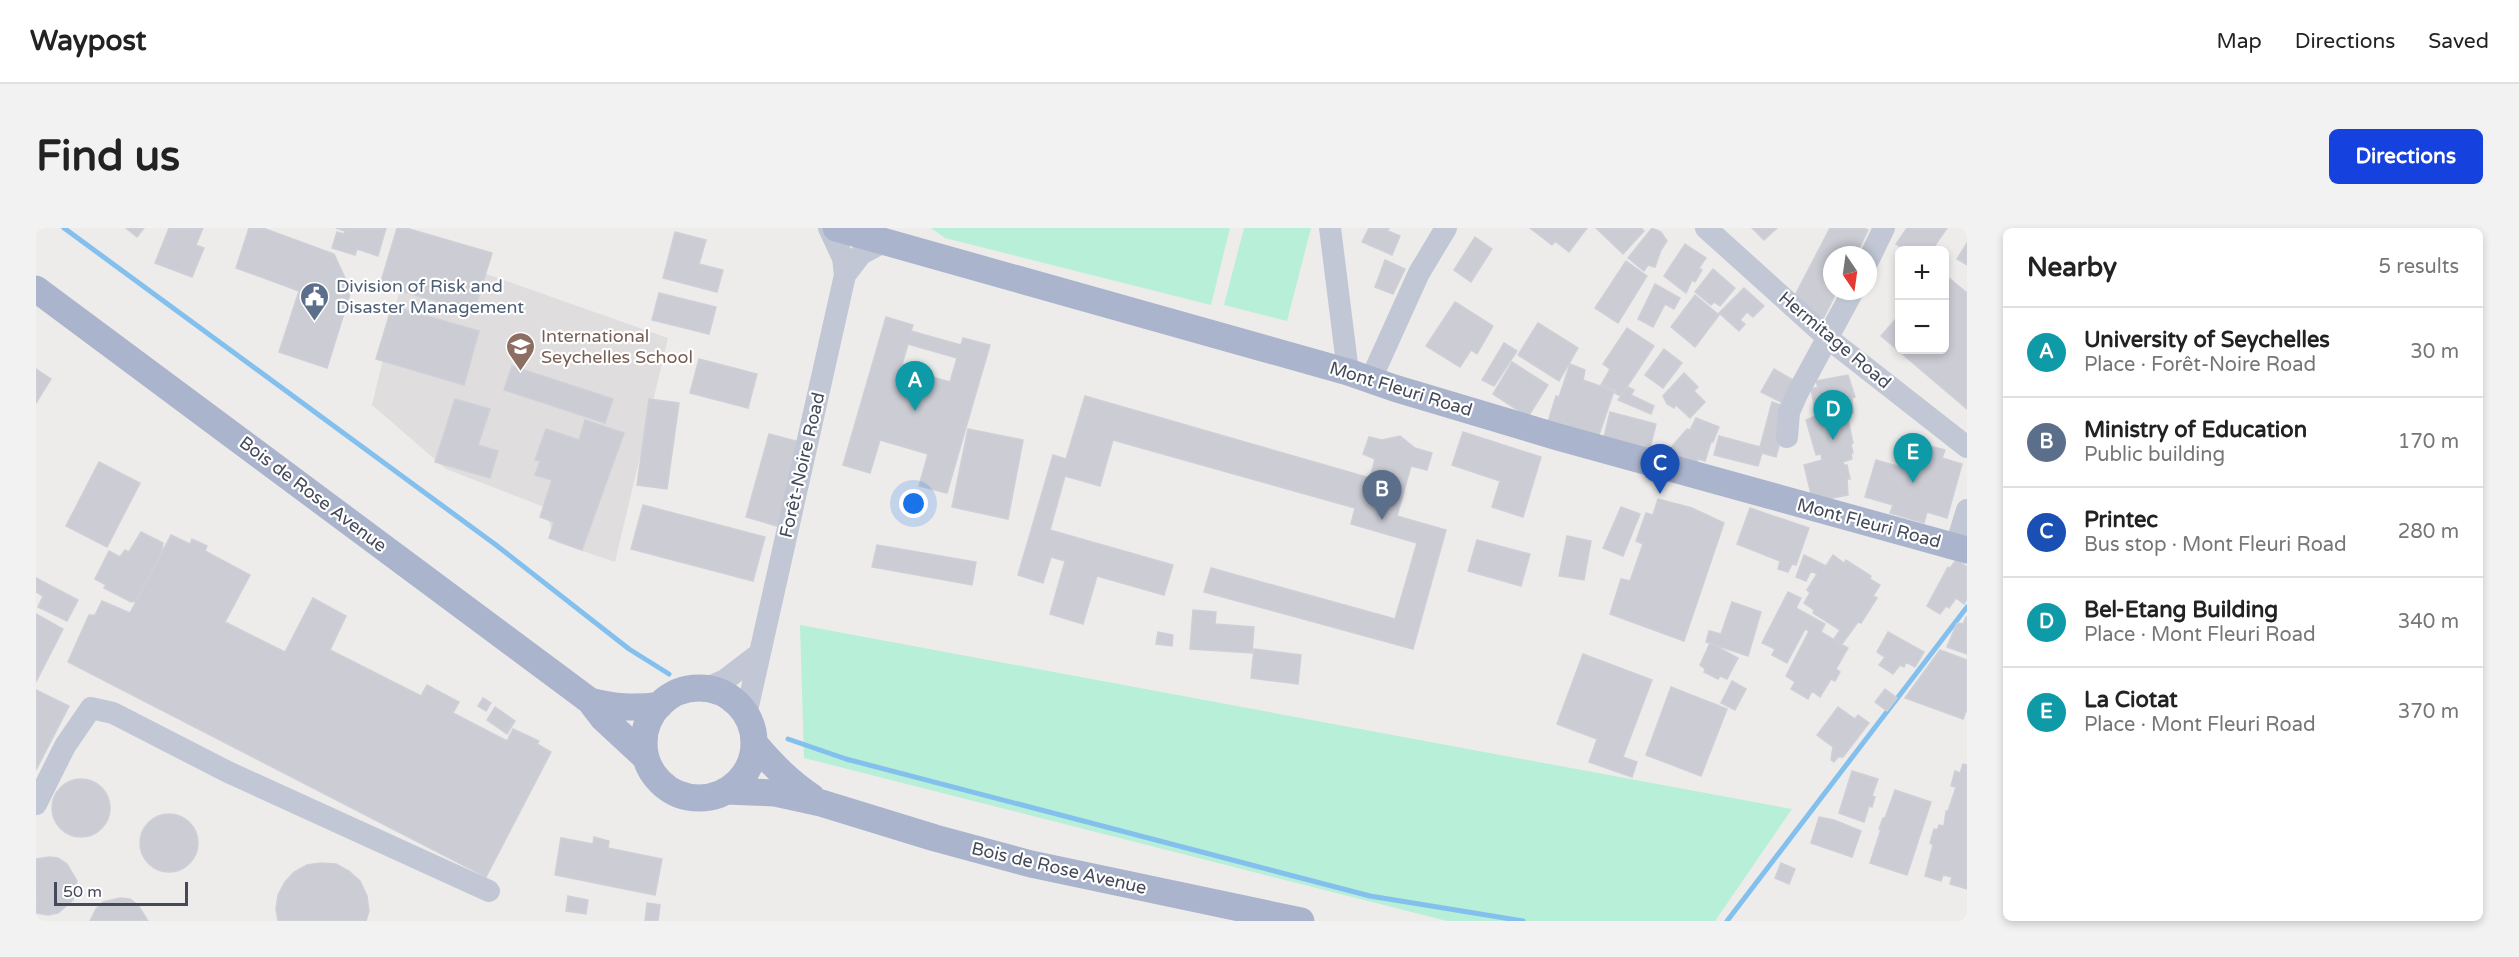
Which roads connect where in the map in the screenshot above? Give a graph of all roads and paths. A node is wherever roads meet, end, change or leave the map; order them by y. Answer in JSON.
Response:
{"nodes":[{"id":1,"x":1330,"y":228,"type":"edge"},
{"id":2,"x":1446,"y":228,"type":"edge"},
{"id":3,"x":1706,"y":228,"type":"edge"},
{"id":4,"x":1884,"y":228,"type":"edge"},
{"id":5,"x":841,"y":229,"type":"edge"},
{"id":6,"x":885,"y":242,"type":"junction"},
{"id":7,"x":1875,"y":246,"type":"edge"},
{"id":8,"x":845,"y":275,"type":"junction"},
{"id":9,"x":36,"y":289,"type":"edge"},
{"id":10,"x":1848,"y":300,"type":"edge"},
{"id":11,"x":1829,"y":339,"type":"junction"},
{"id":12,"x":1360,"y":376,"type":"junction"},
{"id":13,"x":1787,"y":437,"type":"dead end"},
{"id":14,"x":1967,"y":447,"type":"edge"},
{"id":15,"x":1967,"y":510,"type":"edge"},
{"id":16,"x":1961,"y":548,"type":"edge"},
{"id":17,"x":759,"y":654,"type":"junction"},
{"id":18,"x":704,"y":688,"type":"junction"},
{"id":19,"x":590,"y":700,"type":"junction"},
{"id":20,"x":660,"y":705,"type":"junction"},
{"id":21,"x":746,"y":715,"type":"junction"},
{"id":22,"x":754,"y":743,"type":"junction"},
{"id":23,"x":645,"y":757,"type":"junction"},
{"id":24,"x":725,"y":791,"type":"junction"},
{"id":25,"x":821,"y":803,"type":"junction"},
{"id":26,"x":36,"y":804,"type":"edge"},
{"id":27,"x":489,"y":891,"type":"dead end"},
{"id":28,"x":1301,"y":921,"type":"edge"}],
"edges":[{"from":1,"to":12,"type":"street"},
{"from":2,"to":12,"type":"street"},
{"from":3,"to":11,"type":"street","name":"Hermitage Road"},
{"from":4,"to":7,"type":"street"},
{"from":5,"to":6,"type":"main road","name":"Mont Fleuri Road"},
{"from":5,"to":8,"type":"street","name":"Forêt-Noire Road"},
{"from":6,"to":8,"type":"street","name":"Forêt-Noire Road"},
{"from":6,"to":12,"type":"main road","name":"Mont Fleuri Road"},
{"from":8,"to":17,"type":"street","name":"Forêt-Noire Road"},
{"from":9,"to":19,"type":"main road","name":"Bois de Rose Avenue"},
{"from":10,"to":11,"type":"street"},
{"from":11,"to":13,"type":"street"},
{"from":11,"to":14,"type":"street","name":"Hermitage Road"},
{"from":12,"to":16,"type":"main road","name":"Mont Fleuri Road"},
{"from":15,"to":16,"type":"street"},
{"from":17,"to":18,"type":"street"},
{"from":17,"to":21,"type":"street","name":"Forêt-Noire Road"},
{"from":18,"to":20,"type":"main road"},
{"from":18,"to":21,"type":"main road"},
{"from":19,"to":20,"type":"main road","name":"Bois de Rose Avenue"},
{"from":19,"to":23,"type":"main road","name":"Bois de Rose Avenue"},
{"from":20,"to":23,"type":"main road"},
{"from":21,"to":22,"type":"main road"},
{"from":22,"to":24,"type":"main road"},
{"from":22,"to":25,"type":"main road","name":"Bois de Rose Avenue"},
{"from":23,"to":24,"type":"main road"},
{"from":24,"to":25,"type":"main road","name":"Bois de Rose Avenue"},
{"from":25,"to":28,"type":"main road","name":"Bois de Rose Avenue"},
{"from":26,"to":27,"type":"street"}]}
